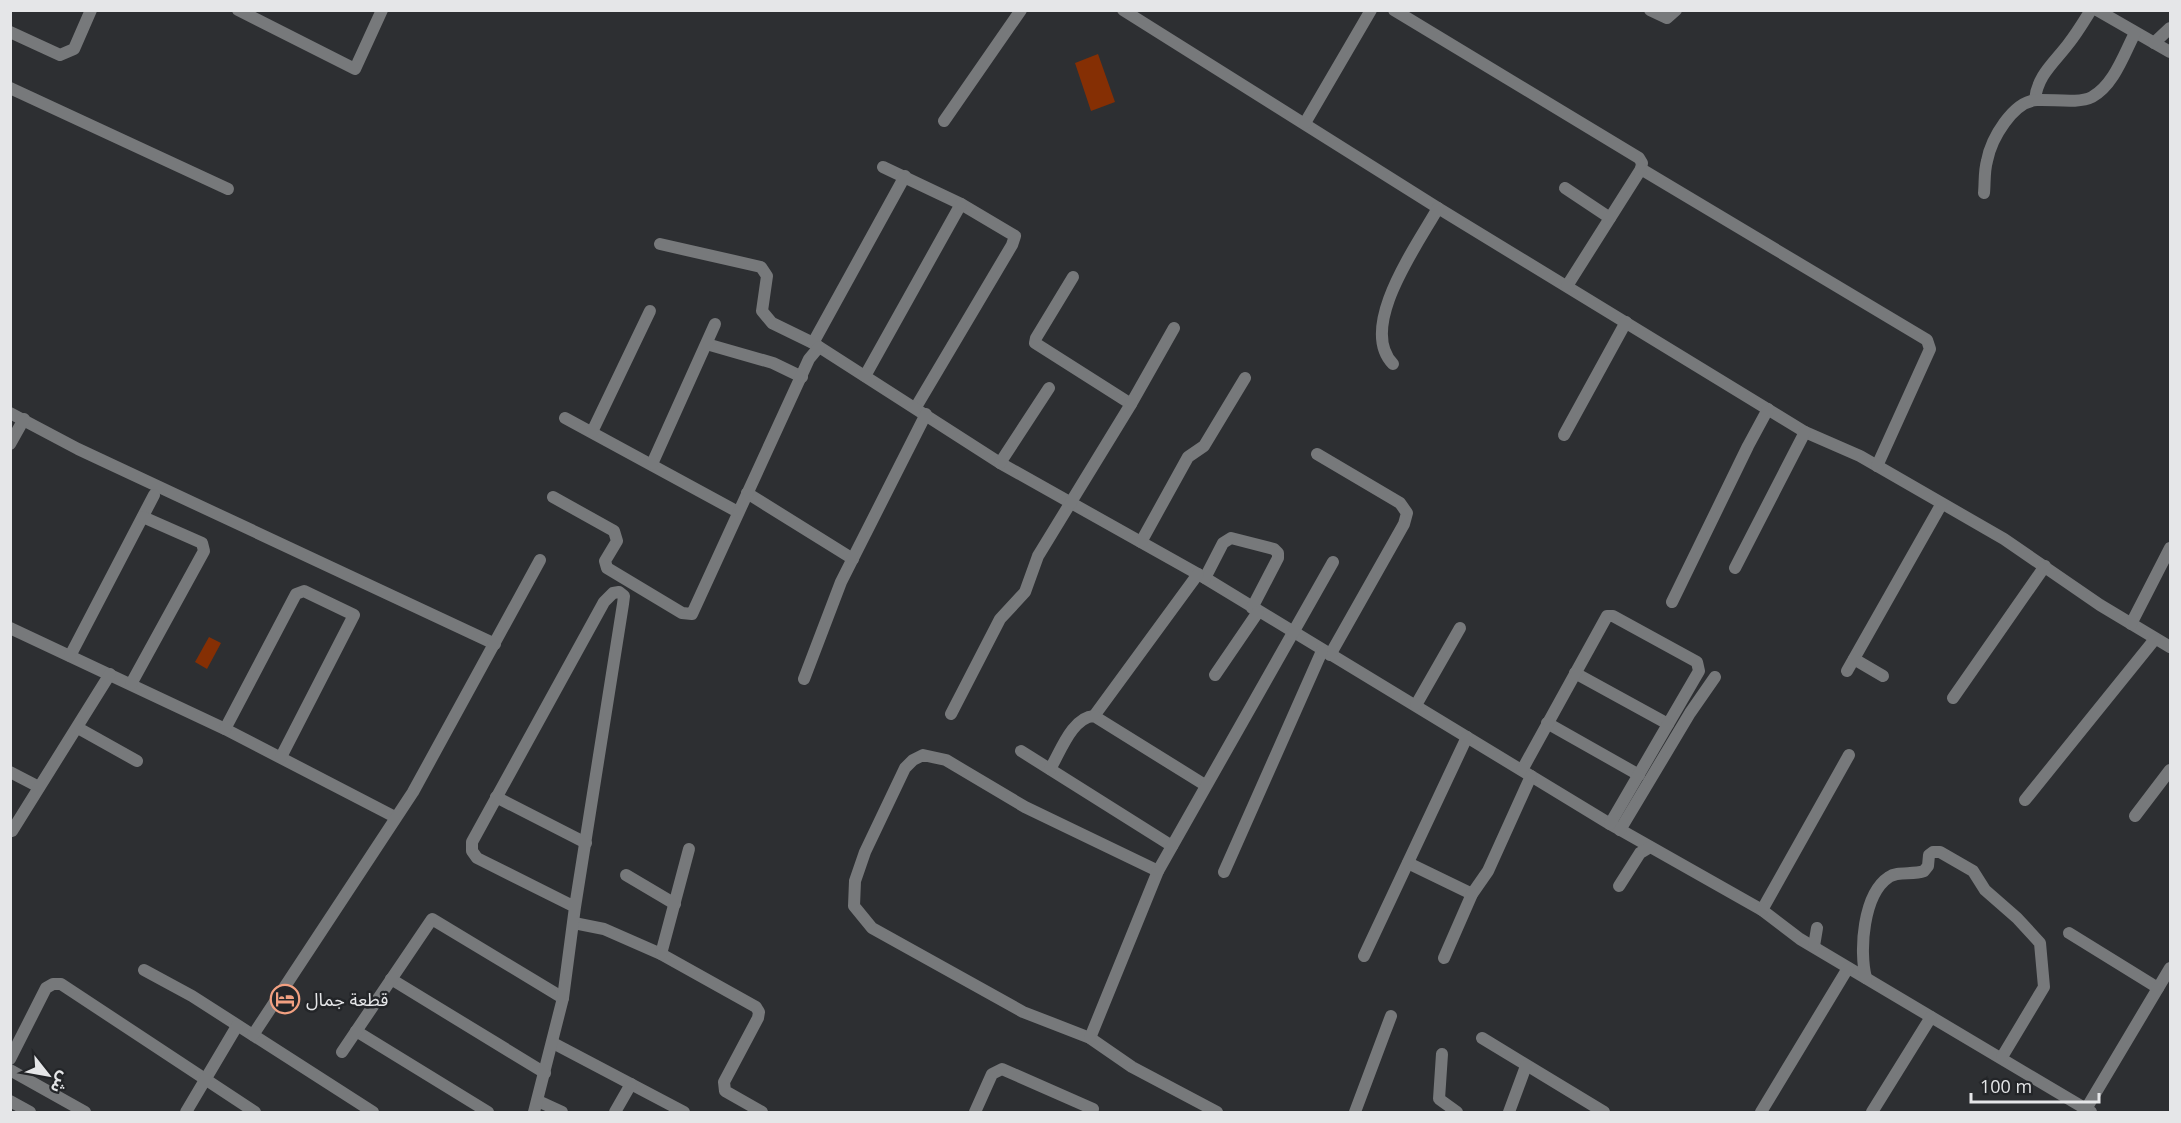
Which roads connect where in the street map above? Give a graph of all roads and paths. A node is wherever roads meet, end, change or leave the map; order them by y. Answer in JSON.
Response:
{"nodes":[{"id":1,"x":91,"y":10,"type":"edge"},
{"id":2,"x":238,"y":10,"type":"edge"},
{"id":3,"x":382,"y":10,"type":"edge"},
{"id":4,"x":1021,"y":10,"type":"edge"},
{"id":5,"x":1123,"y":10,"type":"edge"},
{"id":6,"x":1371,"y":10,"type":"edge"},
{"id":7,"x":1394,"y":10,"type":"edge"},
{"id":8,"x":1650,"y":10,"type":"edge"},
{"id":9,"x":1676,"y":10,"type":"edge"},
{"id":10,"x":2091,"y":10,"type":"edge"},
{"id":11,"x":2097,"y":10,"type":"edge"},
{"id":12,"x":2170,"y":28,"type":"edge"},
{"id":13,"x":10,"y":32,"type":"edge"},
{"id":14,"x":2135,"y":33,"type":"junction"},
{"id":15,"x":2154,"y":43,"type":"junction"},
{"id":16,"x":2170,"y":52,"type":"edge"},
{"id":17,"x":10,"y":88,"type":"edge"},
{"id":18,"x":2035,"y":100,"type":"junction"},
{"id":19,"x":944,"y":121,"type":"dead end"},
{"id":20,"x":1305,"y":123,"type":"junction"},
{"id":21,"x":883,"y":167,"type":"dead end"},
{"id":22,"x":1641,"y":169,"type":"junction"},
{"id":23,"x":905,"y":176,"type":"junction"},
{"id":24,"x":1565,"y":188,"type":"dead end"},
{"id":25,"x":228,"y":189,"type":"dead end"},
{"id":26,"x":1984,"y":193,"type":"dead end"},
{"id":27,"x":961,"y":204,"type":"junction"},
{"id":28,"x":1438,"y":208,"type":"junction"},
{"id":29,"x":1610,"y":218,"type":"junction"},
{"id":30,"x":660,"y":244,"type":"dead end"},
{"id":31,"x":1073,"y":277,"type":"dead end"},
{"id":32,"x":1567,"y":286,"type":"junction"},
{"id":33,"x":650,"y":312,"type":"dead end"},
{"id":34,"x":1626,"y":322,"type":"junction"},
{"id":35,"x":715,"y":324,"type":"dead end"},
{"id":36,"x":1174,"y":328,"type":"dead end"},
{"id":37,"x":816,"y":344,"type":"junction"},
{"id":38,"x":710,"y":345,"type":"dead end"},
{"id":39,"x":1393,"y":364,"type":"dead end"},
{"id":40,"x":802,"y":376,"type":"junction"},
{"id":41,"x":865,"y":376,"type":"junction"},
{"id":42,"x":1245,"y":378,"type":"dead end"},
{"id":43,"x":1049,"y":388,"type":"dead end"},
{"id":44,"x":1131,"y":404,"type":"junction"},
{"id":45,"x":1768,"y":410,"type":"junction"},
{"id":46,"x":921,"y":411,"type":"junction"},
{"id":47,"x":10,"y":413,"type":"edge"},
{"id":48,"x":565,"y":418,"type":"dead end"},
{"id":49,"x":24,"y":419,"type":"junction"},
{"id":50,"x":592,"y":432,"type":"junction"},
{"id":51,"x":1805,"y":432,"type":"junction"},
{"id":52,"x":1564,"y":435,"type":"dead end"},
{"id":53,"x":10,"y":444,"type":"edge"},
{"id":54,"x":1317,"y":454,"type":"dead end"},
{"id":55,"x":1000,"y":463,"type":"junction"},
{"id":56,"x":652,"y":464,"type":"junction"},
{"id":57,"x":1876,"y":466,"type":"junction"},
{"id":58,"x":747,"y":493,"type":"junction"},
{"id":59,"x":154,"y":495,"type":"dead end"},
{"id":60,"x":553,"y":497,"type":"dead end"},
{"id":61,"x":1070,"y":502,"type":"junction"},
{"id":62,"x":1941,"y":505,"type":"junction"},
{"id":63,"x":738,"y":512,"type":"junction"},
{"id":64,"x":143,"y":517,"type":"junction"},
{"id":65,"x":1141,"y":542,"type":"junction"},
{"id":66,"x":2170,"y":548,"type":"edge"},
{"id":67,"x":853,"y":559,"type":"junction"},
{"id":68,"x":540,"y":560,"type":"dead end"},
{"id":69,"x":1333,"y":562,"type":"dead end"},
{"id":70,"x":2045,"y":566,"type":"junction"},
{"id":71,"x":1736,"y":568,"type":"dead end"},
{"id":72,"x":1201,"y":576,"type":"junction"},
{"id":73,"x":1672,"y":602,"type":"dead end"},
{"id":74,"x":1255,"y":610,"type":"junction"},
{"id":75,"x":2131,"y":624,"type":"junction"},
{"id":76,"x":10,"y":628,"type":"edge"},
{"id":77,"x":1460,"y":628,"type":"dead end"},
{"id":78,"x":1292,"y":633,"type":"junction"},
{"id":79,"x":2165,"y":641,"type":"edge"},
{"id":80,"x":495,"y":644,"type":"junction"},
{"id":81,"x":1326,"y":653,"type":"junction"},
{"id":82,"x":70,"y":656,"type":"junction"},
{"id":83,"x":1854,"y":659,"type":"junction"},
{"id":84,"x":1847,"y":671,"type":"dead end"},
{"id":85,"x":1575,"y":673,"type":"junction"},
{"id":86,"x":110,"y":674,"type":"junction"},
{"id":87,"x":1215,"y":675,"type":"dead end"},
{"id":88,"x":1883,"y":676,"type":"dead end"},
{"id":89,"x":1715,"y":677,"type":"dead end"},
{"id":90,"x":804,"y":679,"type":"dead end"},
{"id":91,"x":131,"y":684,"type":"junction"},
{"id":92,"x":1953,"y":698,"type":"dead end"},
{"id":93,"x":1416,"y":705,"type":"junction"},
{"id":94,"x":951,"y":714,"type":"dead end"},
{"id":95,"x":1094,"y":716,"type":"junction"},
{"id":96,"x":1547,"y":723,"type":"junction"},
{"id":97,"x":1668,"y":724,"type":"junction"},
{"id":98,"x":78,"y":728,"type":"junction"},
{"id":99,"x":225,"y":729,"type":"junction"},
{"id":100,"x":1467,"y":737,"type":"junction"},
{"id":101,"x":1021,"y":751,"type":"dead end"},
{"id":102,"x":1849,"y":755,"type":"dead end"},
{"id":103,"x":281,"y":757,"type":"junction"},
{"id":104,"x":137,"y":760,"type":"dead end"},
{"id":105,"x":1050,"y":769,"type":"junction"},
{"id":106,"x":2170,"y":770,"type":"edge"},
{"id":107,"x":10,"y":772,"type":"edge"},
{"id":108,"x":1526,"y":773,"type":"junction"},
{"id":109,"x":1639,"y":775,"type":"junction"},
{"id":110,"x":1205,"y":785,"type":"junction"},
{"id":111,"x":39,"y":788,"type":"junction"},
{"id":112,"x":496,"y":797,"type":"junction"},
{"id":113,"x":2025,"y":800,"type":"dead end"},
{"id":114,"x":2135,"y":816,"type":"dead end"},
{"id":115,"x":395,"y":817,"type":"junction"},
{"id":116,"x":1615,"y":827,"type":"junction"},
{"id":117,"x":12,"y":831,"type":"edge"},
{"id":118,"x":586,"y":843,"type":"junction"},
{"id":119,"x":1172,"y":846,"type":"junction"},
{"id":120,"x":1650,"y":848,"type":"junction"},
{"id":121,"x":689,"y":849,"type":"dead end"},
{"id":122,"x":1408,"y":863,"type":"junction"},
{"id":123,"x":1158,"y":871,"type":"junction"},
{"id":124,"x":1224,"y":872,"type":"dead end"},
{"id":125,"x":626,"y":875,"type":"dead end"},
{"id":126,"x":1619,"y":885,"type":"dead end"},
{"id":127,"x":1472,"y":894,"type":"junction"},
{"id":128,"x":675,"y":904,"type":"junction"},
{"id":129,"x":575,"y":908,"type":"junction"},
{"id":130,"x":1762,"y":910,"type":"junction"},
{"id":131,"x":574,"y":923,"type":"junction"},
{"id":132,"x":1817,"y":928,"type":"dead end"},
{"id":133,"x":2069,"y":933,"type":"dead end"},
{"id":134,"x":1814,"y":946,"type":"junction"},
{"id":135,"x":661,"y":954,"type":"junction"},
{"id":136,"x":1364,"y":956,"type":"dead end"},
{"id":137,"x":1444,"y":958,"type":"dead end"},
{"id":138,"x":1848,"y":968,"type":"junction"},
{"id":139,"x":2170,"y":968,"type":"edge"},
{"id":140,"x":144,"y":970,"type":"dead end"},
{"id":141,"x":1866,"y":978,"type":"junction"},
{"id":142,"x":391,"y":979,"type":"junction"},
{"id":143,"x":2158,"y":988,"type":"junction"},
{"id":144,"x":564,"y":998,"type":"junction"},
{"id":145,"x":1391,"y":1016,"type":"dead end"},
{"id":146,"x":1931,"y":1017,"type":"junction"},
{"id":147,"x":237,"y":1026,"type":"junction"},
{"id":148,"x":356,"y":1031,"type":"junction"},
{"id":149,"x":253,"y":1035,"type":"junction"},
{"id":150,"x":1090,"y":1038,"type":"junction"},
{"id":151,"x":1482,"y":1038,"type":"dead end"},
{"id":152,"x":553,"y":1043,"type":"junction"},
{"id":153,"x":342,"y":1052,"type":"dead end"},
{"id":154,"x":1442,"y":1054,"type":"dead end"},
{"id":155,"x":2002,"y":1057,"type":"junction"},
{"id":156,"x":10,"y":1059,"type":"edge"},
{"id":157,"x":1526,"y":1066,"type":"junction"},
{"id":158,"x":10,"y":1070,"type":"edge"},
{"id":159,"x":545,"y":1073,"type":"junction"},
{"id":160,"x":206,"y":1080,"type":"junction"},
{"id":161,"x":631,"y":1084,"type":"junction"},
{"id":162,"x":10,"y":1101,"type":"edge"},
{"id":163,"x":1587,"y":1101,"type":"junction"},
{"id":164,"x":536,"y":1107,"type":"edge"},
{"id":165,"x":1093,"y":1109,"type":"dead end"},
{"id":166,"x":2088,"y":1111,"type":"edge"},
{"id":167,"x":30,"y":1113,"type":"edge"},
{"id":168,"x":85,"y":1113,"type":"edge"},
{"id":169,"x":186,"y":1113,"type":"edge"},
{"id":170,"x":255,"y":1113,"type":"edge"},
{"id":171,"x":373,"y":1113,"type":"edge"},
{"id":172,"x":488,"y":1113,"type":"edge"},
{"id":173,"x":561,"y":1113,"type":"edge"},
{"id":174,"x":615,"y":1113,"type":"edge"},
{"id":175,"x":684,"y":1113,"type":"edge"},
{"id":176,"x":762,"y":1113,"type":"edge"},
{"id":177,"x":975,"y":1113,"type":"edge"},
{"id":178,"x":1217,"y":1113,"type":"edge"},
{"id":179,"x":1355,"y":1113,"type":"edge"},
{"id":180,"x":1457,"y":1113,"type":"edge"},
{"id":181,"x":1509,"y":1113,"type":"edge"},
{"id":182,"x":1580,"y":1113,"type":"edge"},
{"id":183,"x":1604,"y":1113,"type":"edge"},
{"id":184,"x":1761,"y":1113,"type":"edge"},
{"id":185,"x":1872,"y":1113,"type":"edge"}],
"edges":[{"from":1,"to":13,"type":"street"},
{"from":2,"to":3,"type":"street"},
{"from":4,"to":19,"type":"street"},
{"from":5,"to":20,"type":"street"},
{"from":6,"to":20,"type":"street"},
{"from":7,"to":22,"type":"street"},
{"from":8,"to":9,"type":"street"},
{"from":10,"to":18,"type":"street"},
{"from":11,"to":14,"type":"street"},
{"from":12,"to":15,"type":"street"},
{"from":14,"to":15,"type":"street"},
{"from":14,"to":18,"type":"street"},
{"from":15,"to":16,"type":"street"},
{"from":17,"to":25,"type":"street"},
{"from":18,"to":26,"type":"street"},
{"from":20,"to":28,"type":"street"},
{"from":21,"to":23,"type":"street"},
{"from":22,"to":29,"type":"street"},
{"from":22,"to":57,"type":"street"},
{"from":23,"to":27,"type":"street"},
{"from":23,"to":37,"type":"street"},
{"from":24,"to":29,"type":"street"},
{"from":27,"to":41,"type":"street"},
{"from":27,"to":46,"type":"street"},
{"from":28,"to":32,"type":"street"},
{"from":28,"to":39,"type":"street"},
{"from":29,"to":32,"type":"street"},
{"from":30,"to":37,"type":"street"},
{"from":31,"to":44,"type":"street"},
{"from":32,"to":34,"type":"street"},
{"from":33,"to":50,"type":"street"},
{"from":34,"to":45,"type":"street"},
{"from":34,"to":52,"type":"street"},
{"from":35,"to":56,"type":"street"},
{"from":36,"to":44,"type":"street"},
{"from":37,"to":40,"type":"street"},
{"from":37,"to":41,"type":"street"},
{"from":38,"to":40,"type":"street"},
{"from":40,"to":58,"type":"street"},
{"from":41,"to":46,"type":"street"},
{"from":42,"to":65,"type":"street"},
{"from":43,"to":55,"type":"street"},
{"from":44,"to":61,"type":"street"},
{"from":45,"to":51,"type":"street"},
{"from":45,"to":73,"type":"street"},
{"from":46,"to":55,"type":"street"},
{"from":46,"to":67,"type":"street"},
{"from":47,"to":49,"type":"street"},
{"from":48,"to":50,"type":"street"},
{"from":49,"to":53,"type":"street"},
{"from":49,"to":80,"type":"street"},
{"from":50,"to":56,"type":"street"},
{"from":51,"to":57,"type":"street"},
{"from":51,"to":71,"type":"street"},
{"from":54,"to":81,"type":"street"},
{"from":55,"to":61,"type":"street"},
{"from":56,"to":63,"type":"street"},
{"from":57,"to":62,"type":"street"},
{"from":58,"to":63,"type":"street"},
{"from":58,"to":67,"type":"street"},
{"from":59,"to":64,"type":"street"},
{"from":60,"to":63,"type":"street"},
{"from":61,"to":65,"type":"street"},
{"from":61,"to":94,"type":"street"},
{"from":62,"to":70,"type":"street"},
{"from":62,"to":83,"type":"street"},
{"from":64,"to":82,"type":"street"},
{"from":64,"to":91,"type":"street"},
{"from":65,"to":72,"type":"street"},
{"from":66,"to":75,"type":"street"},
{"from":67,"to":90,"type":"street"},
{"from":68,"to":80,"type":"street"},
{"from":69,"to":78,"type":"street"},
{"from":70,"to":75,"type":"street"},
{"from":70,"to":92,"type":"street"},
{"from":72,"to":74,"type":"street"},
{"from":72,"to":74,"type":"street"},
{"from":72,"to":95,"type":"street"},
{"from":74,"to":78,"type":"street"},
{"from":74,"to":87,"type":"street"},
{"from":75,"to":79,"type":"street"},
{"from":76,"to":82,"type":"street"},
{"from":77,"to":93,"type":"street"},
{"from":78,"to":81,"type":"street"},
{"from":78,"to":110,"type":"street"},
{"from":79,"to":113,"type":"street"},
{"from":80,"to":115,"type":"street"},
{"from":81,"to":93,"type":"street"},
{"from":81,"to":124,"type":"street"},
{"from":82,"to":86,"type":"street"},
{"from":83,"to":84,"type":"street"},
{"from":83,"to":88,"type":"street"},
{"from":85,"to":96,"type":"street"},
{"from":85,"to":97,"type":"street"},
{"from":85,"to":97,"type":"street"},
{"from":86,"to":91,"type":"street"},
{"from":86,"to":98,"type":"street"},
{"from":89,"to":116,"type":"street"},
{"from":91,"to":99,"type":"street"},
{"from":93,"to":100,"type":"street"},
{"from":95,"to":105,"type":"street"},
{"from":95,"to":110,"type":"street"},
{"from":96,"to":108,"type":"street"},
{"from":96,"to":109,"type":"street"},
{"from":97,"to":109,"type":"street"},
{"from":98,"to":104,"type":"street"},
{"from":98,"to":111,"type":"street"},
{"from":99,"to":103,"type":"street"},
{"from":99,"to":103,"type":"street"},
{"from":100,"to":108,"type":"street"},
{"from":100,"to":122,"type":"street"},
{"from":101,"to":105,"type":"street"},
{"from":102,"to":130,"type":"street"},
{"from":103,"to":115,"type":"street"},
{"from":105,"to":119,"type":"street"},
{"from":106,"to":114,"type":"street"},
{"from":107,"to":111,"type":"street"},
{"from":108,"to":116,"type":"street"},
{"from":108,"to":127,"type":"street"},
{"from":109,"to":116,"type":"street"},
{"from":110,"to":119,"type":"street"},
{"from":111,"to":117,"type":"street"},
{"from":112,"to":118,"type":"street"},
{"from":112,"to":118,"type":"street"},
{"from":112,"to":129,"type":"street"},
{"from":115,"to":149,"type":"street"},
{"from":116,"to":120,"type":"street"},
{"from":118,"to":129,"type":"street"},
{"from":119,"to":123,"type":"street"},
{"from":120,"to":126,"type":"street"},
{"from":120,"to":130,"type":"street"},
{"from":121,"to":128,"type":"street"},
{"from":122,"to":127,"type":"street"},
{"from":122,"to":136,"type":"street"},
{"from":123,"to":150,"type":"street"},
{"from":123,"to":150,"type":"street"},
{"from":125,"to":128,"type":"street"},
{"from":127,"to":137,"type":"street"},
{"from":128,"to":135,"type":"street"},
{"from":129,"to":131,"type":"street"},
{"from":130,"to":134,"type":"street"},
{"from":131,"to":135,"type":"street"},
{"from":131,"to":144,"type":"street"},
{"from":132,"to":134,"type":"street"},
{"from":133,"to":143,"type":"street"},
{"from":134,"to":138,"type":"street"},
{"from":135,"to":176,"type":"street"},
{"from":138,"to":141,"type":"street"},
{"from":138,"to":184,"type":"street"},
{"from":139,"to":143,"type":"street"},
{"from":140,"to":147,"type":"street"},
{"from":141,"to":146,"type":"street"},
{"from":141,"to":155,"type":"street"},
{"from":142,"to":144,"type":"street"},
{"from":142,"to":148,"type":"street"},
{"from":142,"to":159,"type":"street"},
{"from":143,"to":166,"type":"street"},
{"from":144,"to":152,"type":"street"},
{"from":145,"to":179,"type":"street"},
{"from":146,"to":155,"type":"street"},
{"from":146,"to":185,"type":"street"},
{"from":147,"to":149,"type":"street"},
{"from":147,"to":160,"type":"street"},
{"from":148,"to":153,"type":"street"},
{"from":148,"to":172,"type":"street"},
{"from":149,"to":171,"type":"street"},
{"from":150,"to":178,"type":"street"},
{"from":151,"to":157,"type":"street"},
{"from":152,"to":159,"type":"street"},
{"from":152,"to":161,"type":"street"},
{"from":154,"to":180,"type":"street"},
{"from":155,"to":166,"type":"street"},
{"from":156,"to":160,"type":"street"},
{"from":157,"to":163,"type":"street"},
{"from":157,"to":181,"type":"street"},
{"from":158,"to":168,"type":"street"},
{"from":159,"to":164,"type":"street"},
{"from":160,"to":169,"type":"street"},
{"from":160,"to":170,"type":"street"},
{"from":161,"to":174,"type":"street"},
{"from":161,"to":175,"type":"street"},
{"from":162,"to":167,"type":"street"},
{"from":163,"to":182,"type":"street"},
{"from":163,"to":183,"type":"street"},
{"from":164,"to":173,"type":"street"},
{"from":165,"to":177,"type":"street"}]}
